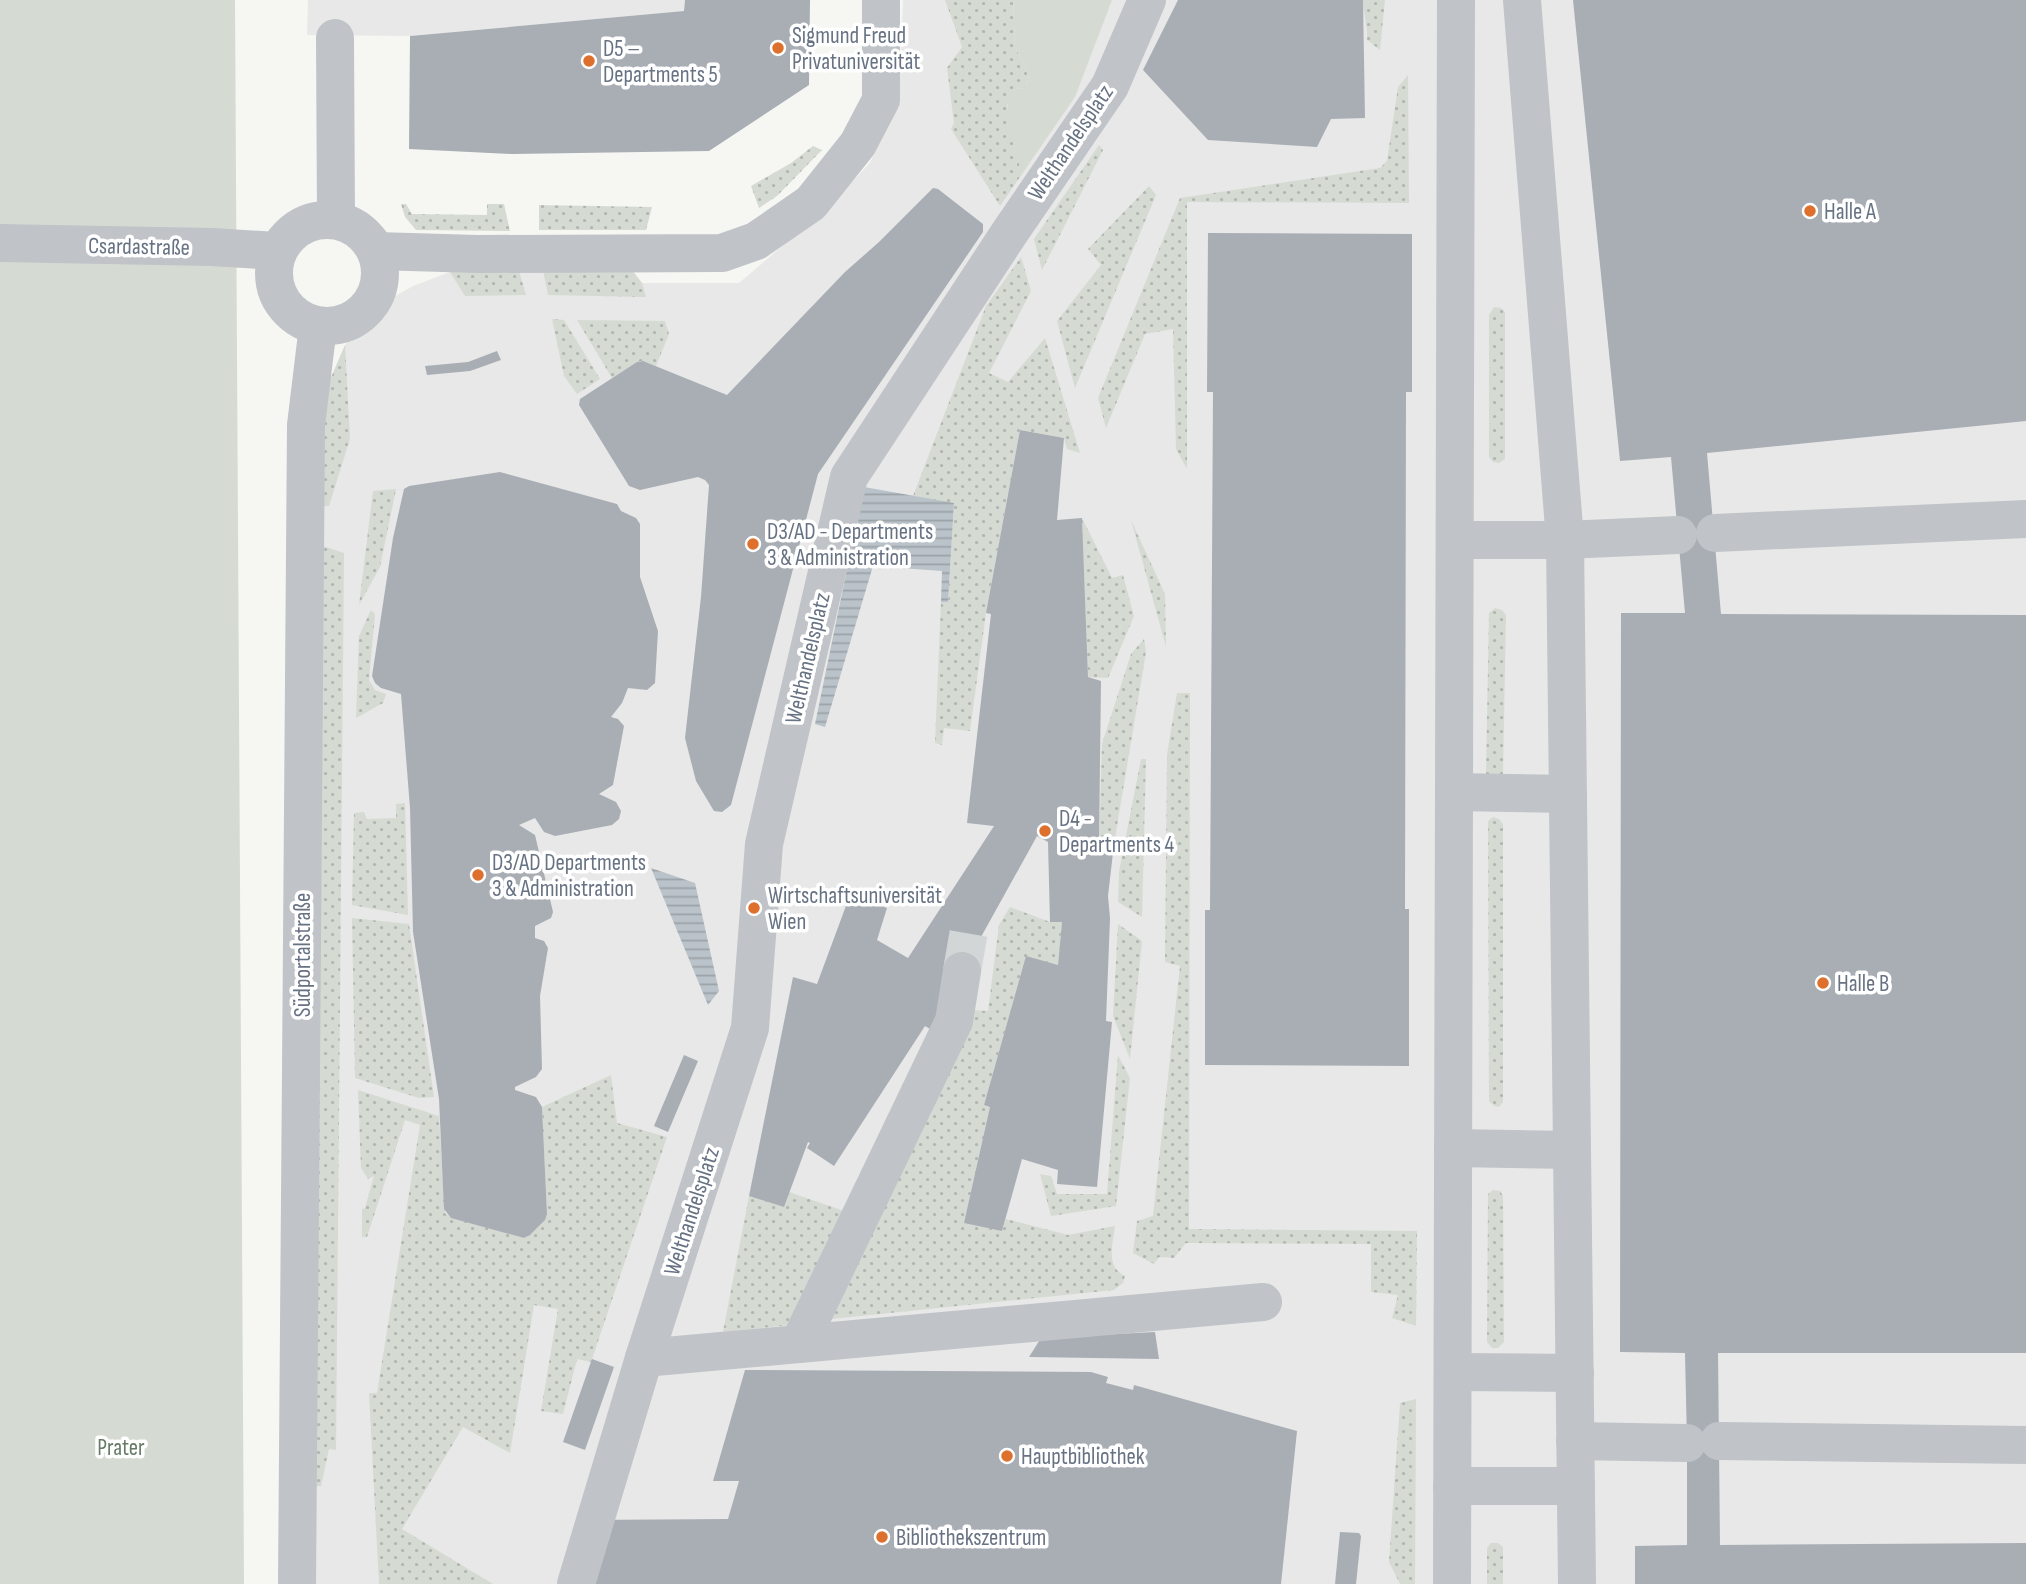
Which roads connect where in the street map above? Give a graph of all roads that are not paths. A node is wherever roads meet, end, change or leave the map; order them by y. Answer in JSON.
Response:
{"nodes":[{"id":1,"x":881,"y":0,"type":"edge"},
{"id":2,"x":1456,"y":0,"type":"edge"},
{"id":3,"x":1522,"y":0,"type":"edge"},
{"id":4,"x":1147,"y":21,"type":"edge"},
{"id":5,"x":335,"y":38,"type":"dead end"},
{"id":6,"x":336,"y":220,"type":"junction"},
{"id":7,"x":0,"y":243,"type":"edge"},
{"id":8,"x":277,"y":251,"type":"junction"},
{"id":9,"x":376,"y":251,"type":"junction"},
{"id":10,"x":318,"y":327,"type":"junction"},
{"id":11,"x":2026,"y":519,"type":"edge"},
{"id":12,"x":1455,"y":540,"type":"junction"},
{"id":13,"x":1565,"y":540,"type":"junction"},
{"id":14,"x":1454,"y":792,"type":"junction"},
{"id":15,"x":1568,"y":794,"type":"junction"},
{"id":16,"x":962,"y":971,"type":"tunnel mouth"},
{"id":17,"x":1453,"y":1148,"type":"junction"},
{"id":18,"x":1572,"y":1150,"type":"junction"},
{"id":19,"x":1263,"y":1302,"type":"dead end"},
{"id":20,"x":799,"y":1344,"type":"junction"},
{"id":21,"x":644,"y":1358,"type":"junction"},
{"id":22,"x":1453,"y":1372,"type":"junction"},
{"id":23,"x":1575,"y":1373,"type":"junction"},
{"id":24,"x":1575,"y":1441,"type":"junction"},
{"id":25,"x":2026,"y":1445,"type":"edge"},
{"id":26,"x":1452,"y":1486,"type":"junction"},
{"id":27,"x":1576,"y":1486,"type":"junction"},
{"id":28,"x":297,"y":1584,"type":"edge"},
{"id":29,"x":576,"y":1584,"type":"edge"},
{"id":30,"x":1452,"y":1584,"type":"edge"},
{"id":31,"x":1577,"y":1584,"type":"edge"}],
"edges":[{"from":1,"to":9,"type":"street"},
{"from":2,"to":12,"type":"street"},
{"from":3,"to":13,"type":"street"},
{"from":4,"to":21,"type":"street","name":"Welthandelsplatz"},
{"from":5,"to":6,"type":"street"},
{"from":6,"to":8,"type":"street"},
{"from":6,"to":9,"type":"street"},
{"from":7,"to":8,"type":"street","name":"Csardastraße"},
{"from":8,"to":10,"type":"street"},
{"from":9,"to":10,"type":"street"},
{"from":10,"to":28,"type":"street","name":"Südportalstraße"},
{"from":11,"to":13,"type":"street"},
{"from":12,"to":13,"type":"street"},
{"from":12,"to":14,"type":"street"},
{"from":13,"to":15,"type":"street"},
{"from":14,"to":15,"type":"street"},
{"from":14,"to":17,"type":"street"},
{"from":15,"to":18,"type":"street"},
{"from":16,"to":20,"type":"street"},
{"from":17,"to":18,"type":"street"},
{"from":17,"to":22,"type":"street"},
{"from":18,"to":23,"type":"street"},
{"from":19,"to":20,"type":"street"},
{"from":20,"to":21,"type":"street"},
{"from":21,"to":29,"type":"street","name":"Welthandelsplatz"},
{"from":22,"to":23,"type":"street"},
{"from":22,"to":26,"type":"street"},
{"from":23,"to":24,"type":"street"},
{"from":24,"to":25,"type":"street"},
{"from":24,"to":27,"type":"street"},
{"from":26,"to":27,"type":"street"},
{"from":26,"to":30,"type":"street"},
{"from":27,"to":31,"type":"street"}]}
